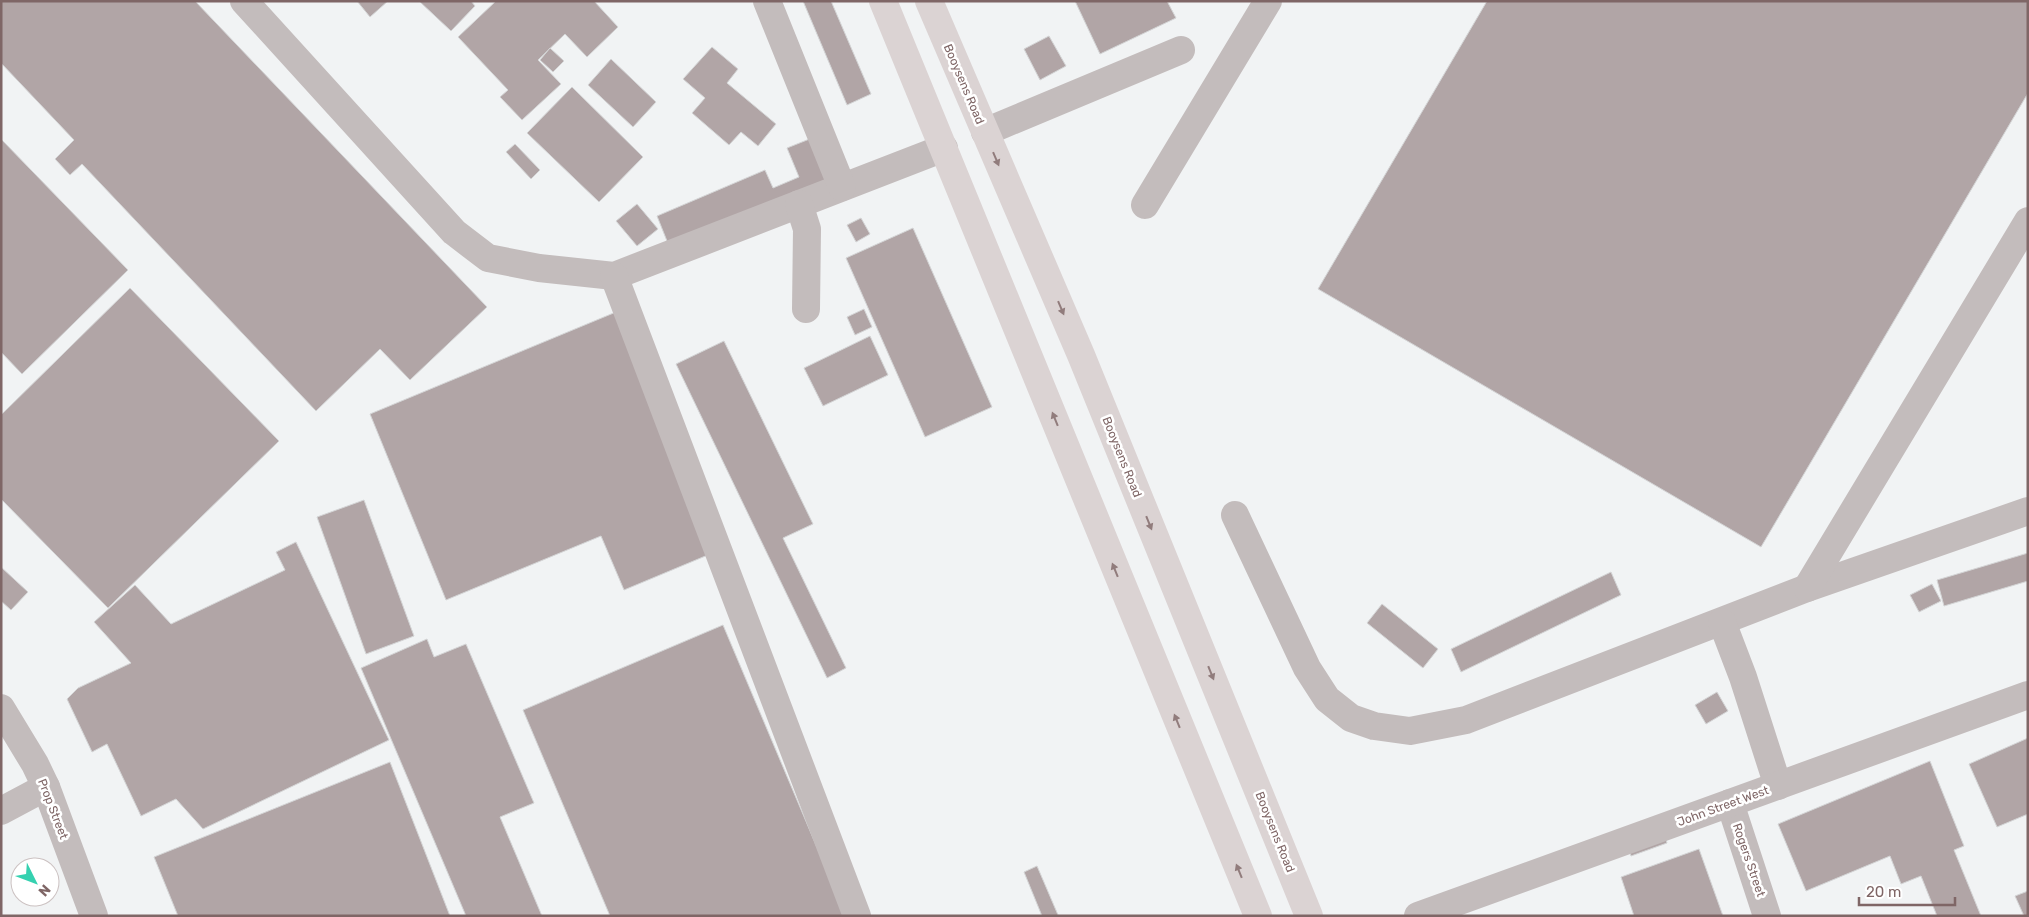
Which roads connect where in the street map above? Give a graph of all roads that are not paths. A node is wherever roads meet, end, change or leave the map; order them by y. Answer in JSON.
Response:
{"nodes":[{"id":1,"x":244,"y":1,"type":"edge"},
{"id":2,"x":767,"y":1,"type":"edge"},
{"id":3,"x":883,"y":1,"type":"edge"},
{"id":4,"x":929,"y":1,"type":"edge"},
{"id":5,"x":1268,"y":1,"type":"edge"},
{"id":6,"x":1181,"y":50,"type":"dead end"},
{"id":7,"x":985,"y":132,"type":"junction"},
{"id":8,"x":944,"y":148,"type":"junction"},
{"id":9,"x":842,"y":187,"type":"junction"},
{"id":10,"x":799,"y":204,"type":"junction"},
{"id":11,"x":1145,"y":205,"type":"dead end"},
{"id":12,"x":2028,"y":222,"type":"edge"},
{"id":13,"x":614,"y":276,"type":"junction"},
{"id":14,"x":806,"y":308,"type":"dead end"},
{"id":15,"x":2028,"y":511,"type":"edge"},
{"id":16,"x":1234,"y":515,"type":"dead end"},
{"id":17,"x":1806,"y":588,"type":"junction"},
{"id":18,"x":1722,"y":622,"type":"junction"},
{"id":19,"x":2028,"y":695,"type":"edge"},
{"id":20,"x":1,"y":708,"type":"edge"},
{"id":21,"x":1778,"y":786,"type":"junction"},
{"id":22,"x":46,"y":787,"type":"junction"},
{"id":23,"x":1730,"y":803,"type":"junction"},
{"id":24,"x":1,"y":811,"type":"edge"},
{"id":25,"x":1463,"y":908,"type":"edge"},
{"id":26,"x":94,"y":916,"type":"edge"},
{"id":27,"x":857,"y":916,"type":"edge"},
{"id":28,"x":1258,"y":916,"type":"edge"},
{"id":29,"x":1308,"y":916,"type":"edge"},
{"id":30,"x":1418,"y":916,"type":"edge"},
{"id":31,"x":1767,"y":916,"type":"edge"}],
"edges":[{"from":1,"to":13,"type":"street"},
{"from":2,"to":9,"type":"street"},
{"from":3,"to":8,"type":"main road"},
{"from":4,"to":7,"type":"main road","name":"Booysens Road"},
{"from":5,"to":11,"type":"street"},
{"from":6,"to":7,"type":"street"},
{"from":7,"to":29,"type":"main road","name":"Booysens Road","one_way":true},
{"from":8,"to":9,"type":"street"},
{"from":28,"to":8,"type":"main road","one_way":true},
{"from":9,"to":10,"type":"street"},
{"from":10,"to":13,"type":"street"},
{"from":10,"to":14,"type":"street"},
{"from":12,"to":17,"type":"street"},
{"from":13,"to":27,"type":"street"},
{"from":15,"to":17,"type":"street"},
{"from":16,"to":18,"type":"street"},
{"from":17,"to":18,"type":"street"},
{"from":18,"to":21,"type":"street"},
{"from":19,"to":21,"type":"street","name":"John Street West"},
{"from":20,"to":22,"type":"street","name":"Prop Street"},
{"from":21,"to":23,"type":"street","name":"John Street West"},
{"from":22,"to":24,"type":"street"},
{"from":22,"to":26,"type":"street","name":"Prop Street"},
{"from":23,"to":25,"type":"street","name":"John Street West"},
{"from":23,"to":31,"type":"street","name":"Rogers Street"},
{"from":25,"to":30,"type":"street","name":"John Street West"}]}
